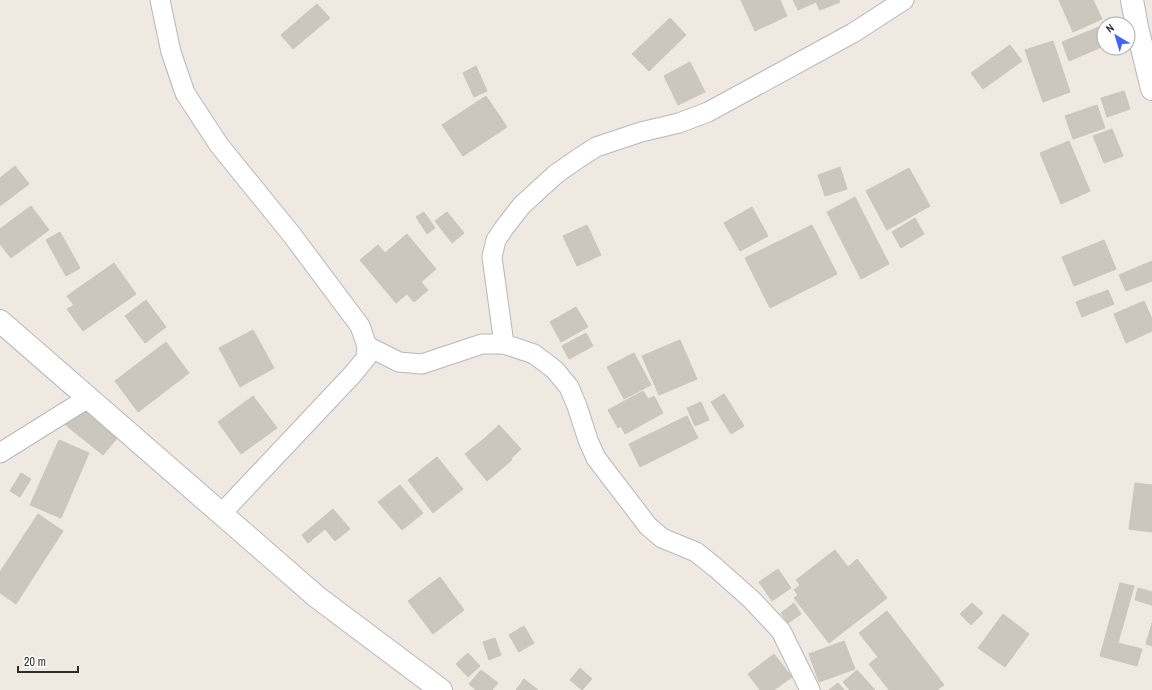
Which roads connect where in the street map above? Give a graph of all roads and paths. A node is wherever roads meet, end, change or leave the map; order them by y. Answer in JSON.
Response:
{"nodes":[{"id":1,"x":160,"y":0,"type":"edge"},
{"id":2,"x":904,"y":0,"type":"edge"},
{"id":3,"x":1132,"y":0,"type":"edge"},
{"id":4,"x":1152,"y":89,"type":"edge"},
{"id":5,"x":0,"y":321,"type":"edge"},
{"id":6,"x":504,"y":344,"type":"junction"},
{"id":7,"x":367,"y":346,"type":"junction"},
{"id":8,"x":88,"y":398,"type":"junction"},
{"id":9,"x":0,"y":453,"type":"edge"},
{"id":10,"x":221,"y":514,"type":"junction"},
{"id":11,"x":441,"y":690,"type":"edge"},
{"id":12,"x":810,"y":690,"type":"edge"}],
"edges":[{"from":1,"to":7,"type":"street"},
{"from":2,"to":6,"type":"street"},
{"from":3,"to":4,"type":"main road"},
{"from":5,"to":8,"type":"main road"},
{"from":6,"to":7,"type":"street"},
{"from":6,"to":12,"type":"street"},
{"from":7,"to":10,"type":"street"},
{"from":8,"to":9,"type":"street"},
{"from":8,"to":10,"type":"main road"},
{"from":10,"to":11,"type":"main road"}]}
